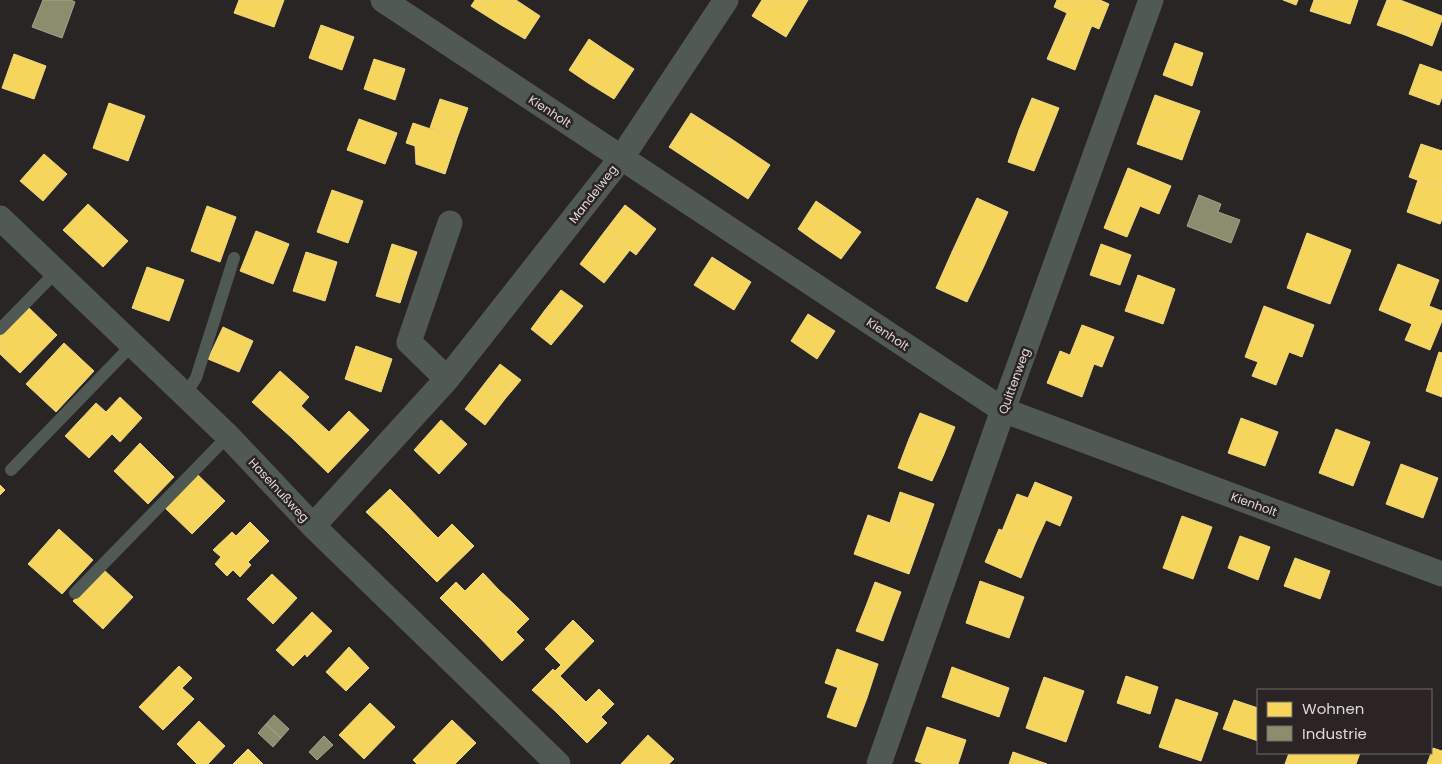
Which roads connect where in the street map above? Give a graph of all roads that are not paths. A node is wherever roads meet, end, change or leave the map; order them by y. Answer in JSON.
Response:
{"nodes":[{"id":1,"x":383,"y":0,"type":"edge"},
{"id":2,"x":726,"y":0,"type":"edge"},
{"id":3,"x":1151,"y":0,"type":"edge"},
{"id":4,"x":622,"y":157,"type":"junction"},
{"id":5,"x":0,"y":218,"type":"edge"},
{"id":6,"x":450,"y":223,"type":"dead end"},
{"id":7,"x":234,"y":258,"type":"dead end"},
{"id":8,"x":56,"y":272,"type":"junction"},
{"id":9,"x":0,"y":329,"type":"edge"},
{"id":10,"x":132,"y":345,"type":"junction"},
{"id":11,"x":448,"y":379,"type":"junction"},
{"id":12,"x":185,"y":395,"type":"junction"},
{"id":13,"x":1003,"y":410,"type":"junction"},
{"id":14,"x":228,"y":436,"type":"junction"},
{"id":15,"x":11,"y":470,"type":"dead end"},
{"id":16,"x":313,"y":526,"type":"junction"},
{"id":17,"x":1442,"y":574,"type":"edge"},
{"id":18,"x":75,"y":593,"type":"dead end"},
{"id":19,"x":558,"y":764,"type":"edge"},
{"id":20,"x":879,"y":764,"type":"edge"}],
"edges":[{"from":1,"to":4,"type":"street","name":"Kienholt"},
{"from":2,"to":4,"type":"street","name":"Mandelweg"},
{"from":3,"to":13,"type":"street","name":"Quittenweg"},
{"from":4,"to":11,"type":"street","name":"Mandelweg"},
{"from":4,"to":13,"type":"street","name":"Kienholt"},
{"from":5,"to":8,"type":"street","name":"Haselnußweg"},
{"from":6,"to":11,"type":"street"},
{"from":7,"to":12,"type":"lane"},
{"from":8,"to":9,"type":"lane"},
{"from":8,"to":10,"type":"street","name":"Haselnußweg"},
{"from":10,"to":12,"type":"street","name":"Haselnußweg"},
{"from":10,"to":15,"type":"lane"},
{"from":11,"to":16,"type":"street","name":"Mandelweg"},
{"from":12,"to":14,"type":"street","name":"Haselnußweg"},
{"from":13,"to":17,"type":"street","name":"Kienholt"},
{"from":13,"to":20,"type":"street","name":"Quittenweg"},
{"from":14,"to":16,"type":"street","name":"Haselnußweg"},
{"from":14,"to":18,"type":"lane"},
{"from":16,"to":19,"type":"street","name":"Haselnußweg"}]}
